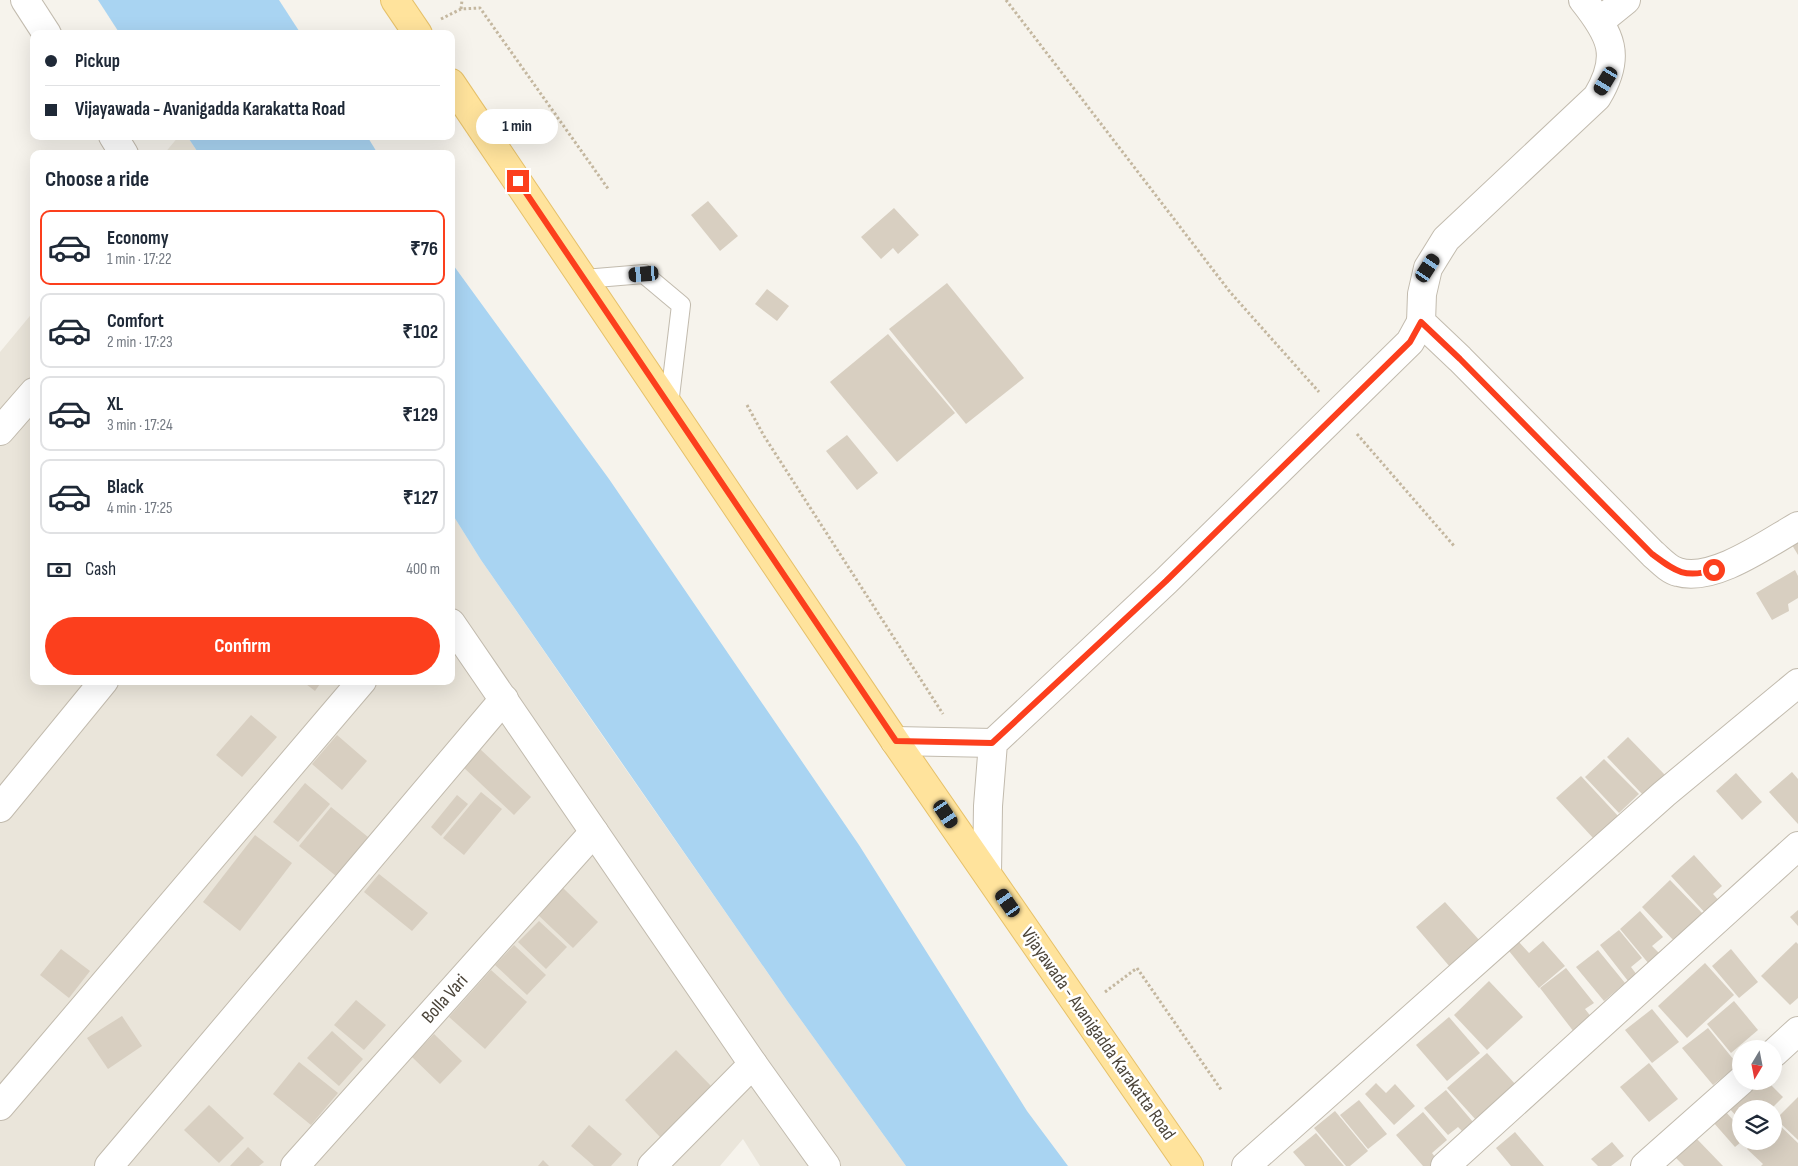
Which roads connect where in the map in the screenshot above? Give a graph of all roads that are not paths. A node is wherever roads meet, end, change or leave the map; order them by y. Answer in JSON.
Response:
{"nodes":[{"id":1,"x":25,"y":0,"type":"edge"},
{"id":2,"x":395,"y":0,"type":"edge"},
{"id":3,"x":1583,"y":0,"type":"edge"},
{"id":4,"x":1626,"y":0,"type":"edge"},
{"id":5,"x":1600,"y":21,"type":"junction"},
{"id":6,"x":44,"y":30,"type":"edge"},
{"id":7,"x":416,"y":30,"type":"edge"},
{"id":8,"x":455,"y":89,"type":"edge"},
{"id":9,"x":584,"y":279,"type":"junction"},
{"id":10,"x":1421,"y":322,"type":"junction"},
{"id":11,"x":30,"y":397,"type":"edge"},
{"id":12,"x":669,"y":405,"type":"junction"},
{"id":13,"x":0,"y":431,"type":"edge"},
{"id":14,"x":1798,"y":526,"type":"edge"},
{"id":15,"x":455,"y":630,"type":"edge"},
{"id":16,"x":1798,"y":683,"type":"edge"},
{"id":17,"x":101,"y":685,"type":"edge"},
{"id":18,"x":359,"y":685,"type":"edge"},
{"id":19,"x":504,"y":699,"type":"junction"},
{"id":20,"x":896,"y":741,"type":"junction"},
{"id":21,"x":992,"y":743,"type":"junction"},
{"id":22,"x":0,"y":808,"type":"edge"},
{"id":23,"x":594,"y":832,"type":"junction"},
{"id":24,"x":1798,"y":846,"type":"edge"},
{"id":25,"x":987,"y":873,"type":"junction"},
{"id":26,"x":1798,"y":1031,"type":"edge"},
{"id":27,"x":1782,"y":1046,"type":"edge"},
{"id":28,"x":753,"y":1064,"type":"junction"},
{"id":29,"x":1732,"y":1089,"type":"edge"},
{"id":30,"x":0,"y":1106,"type":"edge"},
{"id":31,"x":109,"y":1166,"type":"edge"},
{"id":32,"x":295,"y":1166,"type":"edge"},
{"id":33,"x":652,"y":1166,"type":"edge"},
{"id":34,"x":826,"y":1166,"type":"edge"},
{"id":35,"x":1189,"y":1166,"type":"edge"},
{"id":36,"x":1246,"y":1166,"type":"edge"},
{"id":37,"x":1446,"y":1166,"type":"edge"},
{"id":38,"x":1645,"y":1166,"type":"edge"}],
"edges":[{"from":1,"to":6,"type":"street"},
{"from":2,"to":7,"type":"main road"},
{"from":3,"to":5,"type":"street"},
{"from":4,"to":5,"type":"street"},
{"from":5,"to":10,"type":"street"},
{"from":8,"to":9,"type":"main road","name":"Vijayawada - Avanigadda Karakatta Road"},
{"from":9,"to":12,"type":"main road","name":"Vijayawada - Avanigadda Karakatta Road"},
{"from":9,"to":12,"type":"lane"},
{"from":10,"to":14,"type":"street"},
{"from":10,"to":21,"type":"street"},
{"from":11,"to":13,"type":"street"},
{"from":12,"to":20,"type":"main road","name":"Vijayawada - Avanigadda Karakatta Road"},
{"from":15,"to":19,"type":"street"},
{"from":16,"to":36,"type":"street"},
{"from":17,"to":22,"type":"street"},
{"from":18,"to":30,"type":"street"},
{"from":19,"to":23,"type":"street"},
{"from":19,"to":31,"type":"street"},
{"from":20,"to":21,"type":"street"},
{"from":20,"to":25,"type":"main road","name":"Vijayawada - Avanigadda Karakatta Road"},
{"from":21,"to":25,"type":"street"},
{"from":23,"to":28,"type":"street"},
{"from":23,"to":32,"type":"street","name":"Bolla Vari"},
{"from":24,"to":37,"type":"street"},
{"from":25,"to":35,"type":"main road","name":"Vijayawada - Avanigadda Karakatta Road"},
{"from":26,"to":27,"type":"street"},
{"from":28,"to":33,"type":"street"},
{"from":28,"to":34,"type":"street"},
{"from":29,"to":38,"type":"street"}]}
